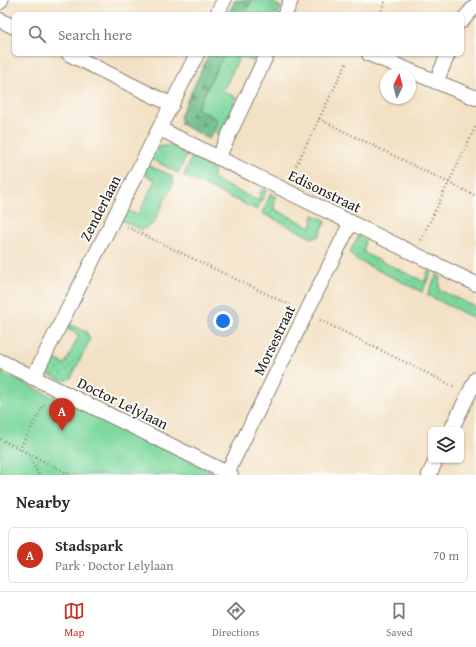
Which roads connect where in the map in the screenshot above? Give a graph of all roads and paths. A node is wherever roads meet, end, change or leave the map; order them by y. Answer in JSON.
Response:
{"nodes":[{"id":1,"x":224,"y":0,"type":"edge"},
{"id":2,"x":291,"y":0,"type":"edge"},
{"id":3,"x":386,"y":0,"type":"edge"},
{"id":4,"x":476,"y":5,"type":"edge"},
{"id":5,"x":218,"y":12,"type":"edge"},
{"id":6,"x":286,"y":12,"type":"edge"},
{"id":7,"x":381,"y":12,"type":"edge"},
{"id":8,"x":464,"y":19,"type":"edge"},
{"id":9,"x":0,"y":20,"type":"edge"},
{"id":10,"x":12,"y":26,"type":"edge"},
{"id":11,"x":73,"y":56,"type":"edge"},
{"id":12,"x":196,"y":56,"type":"edge"},
{"id":13,"x":266,"y":56,"type":"edge"},
{"id":14,"x":374,"y":56,"type":"edge"},
{"id":15,"x":447,"y":56,"type":"edge"},
{"id":16,"x":347,"y":62,"type":"dead end"},
{"id":17,"x":436,"y":82,"type":"junction"},
{"id":18,"x":476,"y":98,"type":"edge"},
{"id":19,"x":172,"y":105,"type":"junction"},
{"id":20,"x":319,"y":119,"type":"junction"},
{"id":21,"x":476,"y":126,"type":"edge"},
{"id":22,"x":160,"y":129,"type":"junction"},
{"id":23,"x":218,"y":158,"type":"junction"},
{"id":24,"x":288,"y":182,"type":"dead end"},
{"id":25,"x":448,"y":182,"type":"junction"},
{"id":26,"x":476,"y":196,"type":"edge"},
{"id":27,"x":351,"y":222,"type":"junction"},
{"id":28,"x":418,"y":245,"type":"dead end"},
{"id":29,"x":476,"y":284,"type":"edge"},
{"id":30,"x":0,"y":361,"type":"edge"},
{"id":31,"x":33,"y":378,"type":"junction"},
{"id":32,"x":476,"y":379,"type":"edge"},
{"id":33,"x":53,"y":388,"type":"junction"},
{"id":34,"x":452,"y":427,"type":"edge"},
{"id":35,"x":0,"y":439,"type":"edge"},
{"id":36,"x":19,"y":450,"type":"junction"},
{"id":37,"x":29,"y":454,"type":"junction"},
{"id":38,"x":435,"y":463,"type":"edge"},
{"id":39,"x":230,"y":474,"type":"edge"},
{"id":40,"x":39,"y":475,"type":"edge"},
{"id":41,"x":71,"y":475,"type":"edge"},
{"id":42,"x":429,"y":475,"type":"edge"}],
"edges":[{"from":1,"to":5,"type":"street"},
{"from":2,"to":6,"type":"street"},
{"from":3,"to":7,"type":"path"},
{"from":4,"to":8,"type":"street"},
{"from":9,"to":10,"type":"street"},
{"from":11,"to":19,"type":"street"},
{"from":12,"to":19,"type":"street","name":"Zenderlaan"},
{"from":13,"to":23,"type":"street"},
{"from":14,"to":17,"type":"street"},
{"from":15,"to":17,"type":"street"},
{"from":16,"to":20,"type":"path"},
{"from":17,"to":18,"type":"street"},
{"from":19,"to":22,"type":"street","name":"Zenderlaan"},
{"from":20,"to":24,"type":"path"},
{"from":20,"to":25,"type":"path"},
{"from":21,"to":25,"type":"path"},
{"from":22,"to":23,"type":"street","name":"Edisonstraat"},
{"from":22,"to":31,"type":"street","name":"Zenderlaan"},
{"from":23,"to":27,"type":"street","name":"Edisonstraat"},
{"from":25,"to":26,"type":"path"},
{"from":25,"to":28,"type":"path"},
{"from":27,"to":29,"type":"street","name":"Edisonstraat"},
{"from":27,"to":39,"type":"street","name":"Morsestraat"},
{"from":30,"to":31,"type":"street","name":"Doctor Lelylaan"},
{"from":31,"to":33,"type":"street","name":"Doctor Lelylaan"},
{"from":32,"to":34,"type":"street"},
{"from":33,"to":36,"type":"path"},
{"from":33,"to":39,"type":"street","name":"Doctor Lelylaan"},
{"from":35,"to":36,"type":"path"},
{"from":36,"to":37,"type":"path"},
{"from":37,"to":40,"type":"path"},
{"from":37,"to":41,"type":"path"},
{"from":38,"to":42,"type":"street"}]}
